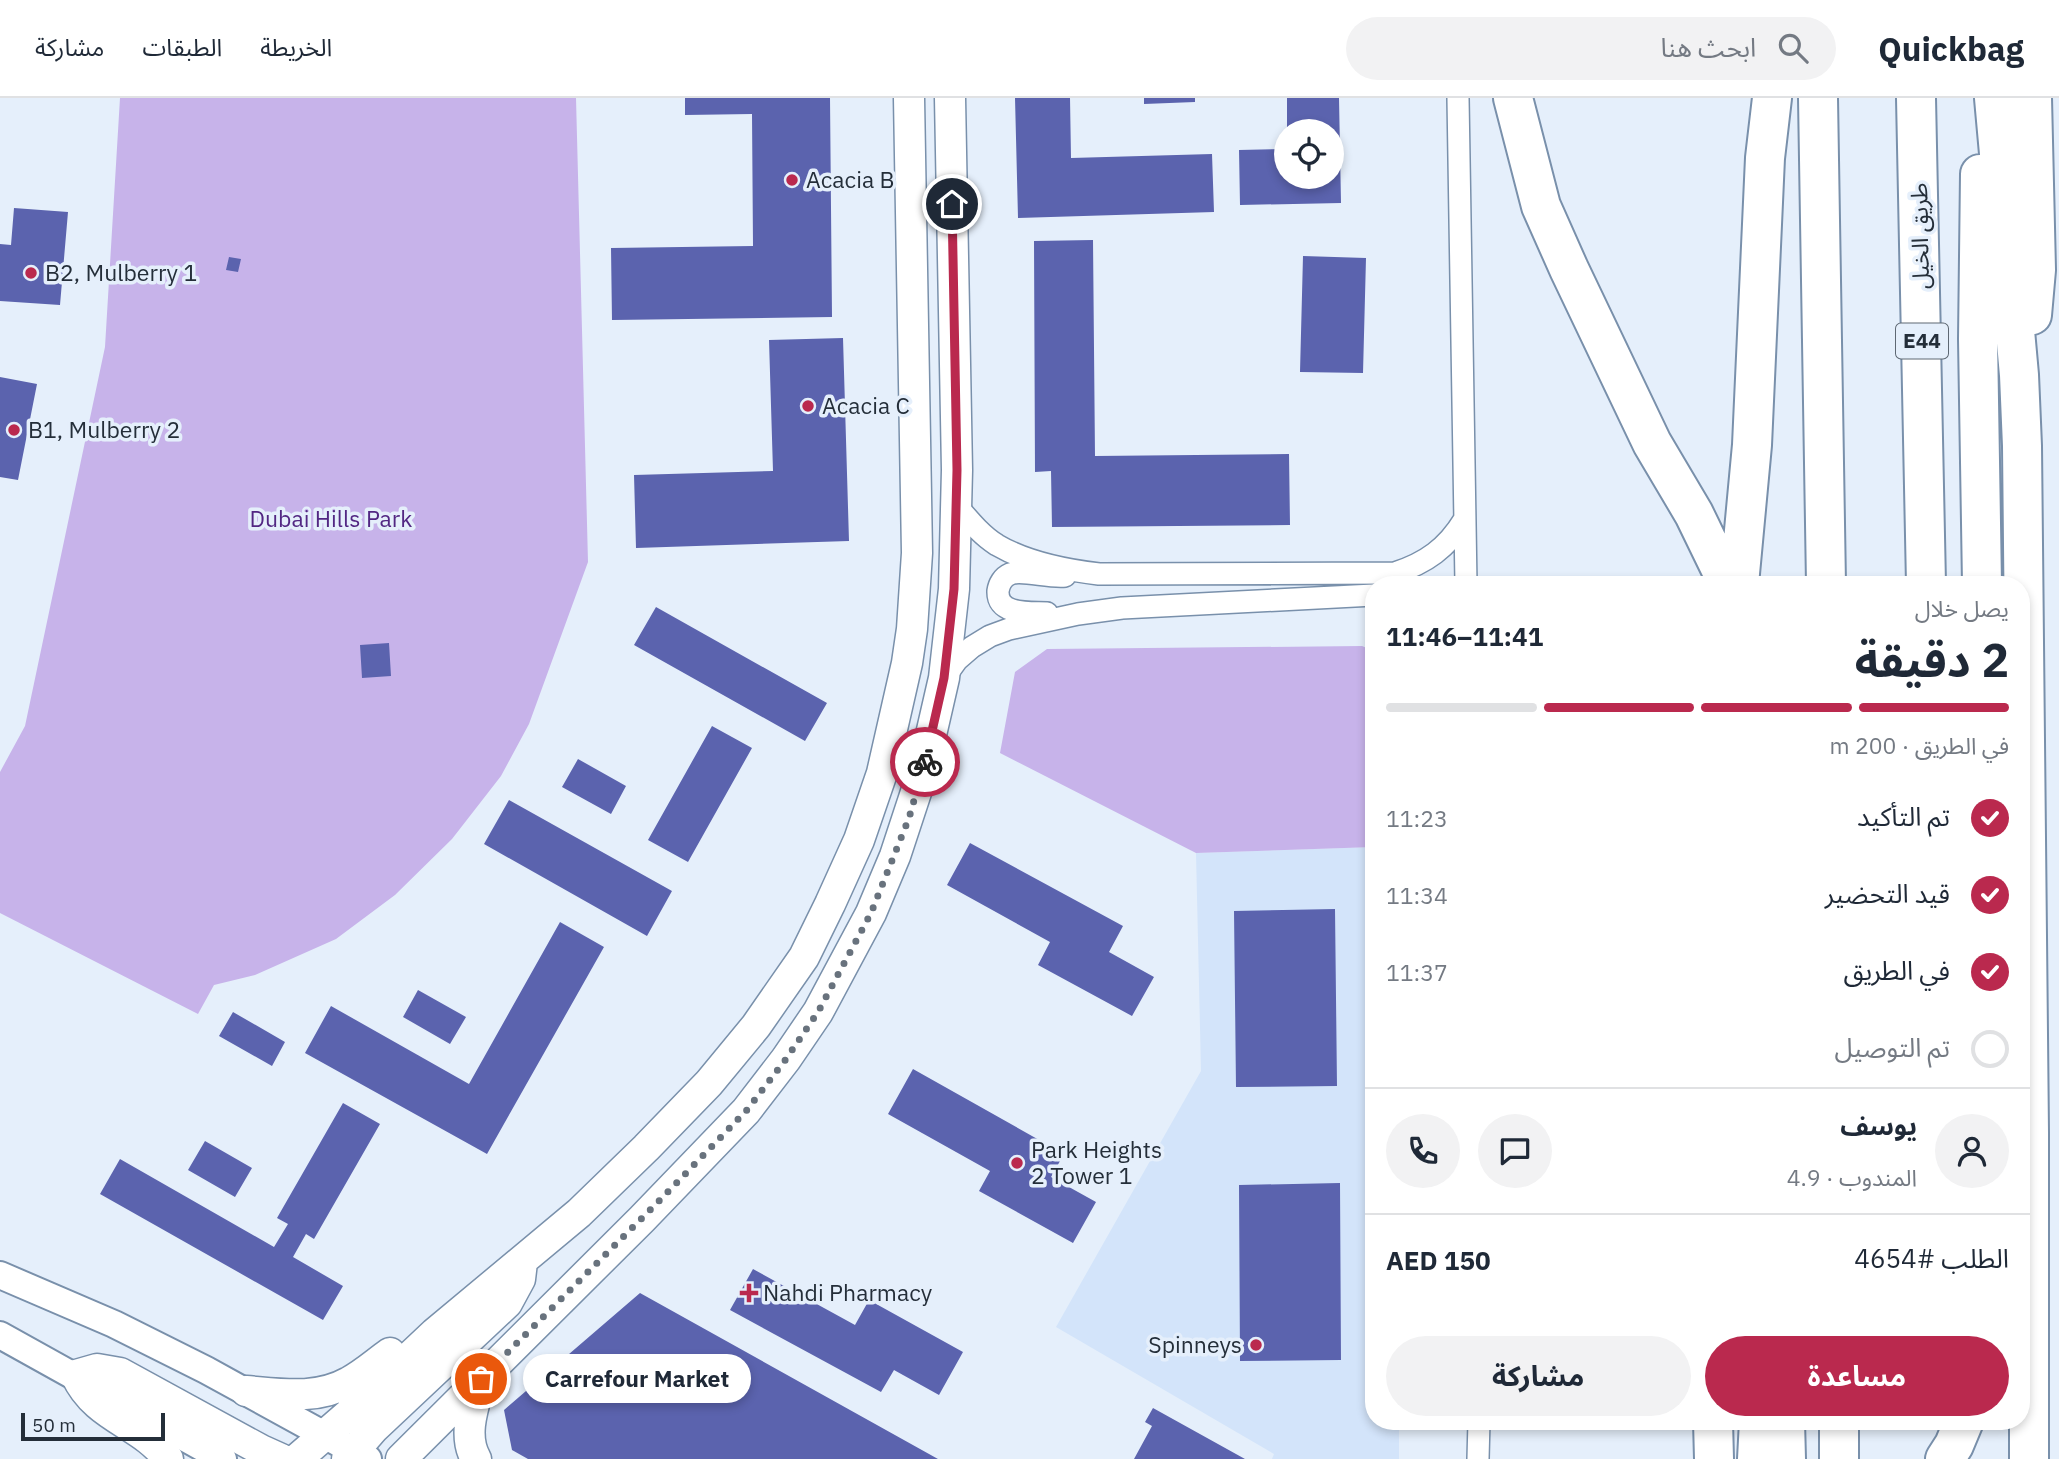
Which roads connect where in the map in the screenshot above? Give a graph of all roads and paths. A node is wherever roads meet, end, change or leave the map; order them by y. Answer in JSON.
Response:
{"nodes":[{"id":1,"x":909,"y":98,"type":"edge"},
{"id":2,"x":950,"y":98,"type":"edge"},
{"id":3,"x":1458,"y":98,"type":"edge"},
{"id":4,"x":1492,"y":98,"type":"edge"},
{"id":5,"x":1513,"y":98,"type":"edge"},
{"id":6,"x":1772,"y":98,"type":"edge"},
{"id":7,"x":1818,"y":98,"type":"edge"},
{"id":8,"x":1916,"y":98,"type":"edge"},
{"id":9,"x":1988,"y":98,"type":"edge"},
{"id":10,"x":1994,"y":98,"type":"edge"},
{"id":11,"x":2032,"y":98,"type":"edge"},
{"id":12,"x":2019,"y":375,"type":"junction"},
{"id":13,"x":1652,"y":443,"type":"junction"},
{"id":14,"x":957,"y":506,"type":"junction"},
{"id":15,"x":1464,"y":520,"type":"junction"},
{"id":16,"x":1077,"y":572,"type":"junction"},
{"id":17,"x":1466,"y":576,"type":"edge"},
{"id":18,"x":1724,"y":576,"type":"edge"},
{"id":19,"x":1740,"y":576,"type":"edge"},
{"id":20,"x":1826,"y":576,"type":"edge"},
{"id":21,"x":1926,"y":576,"type":"edge"},
{"id":22,"x":1982,"y":576,"type":"edge"},
{"id":23,"x":2023,"y":576,"type":"edge"},
{"id":24,"x":1365,"y":595,"type":"edge"},
{"id":25,"x":1078,"y":614,"type":"junction"},
{"id":26,"x":944,"y":678,"type":"junction"},
{"id":27,"x":522,"y":1262,"type":"junction"},
{"id":28,"x":0,"y":1275,"type":"edge"},
{"id":29,"x":435,"y":1333,"type":"junction"},
{"id":30,"x":0,"y":1335,"type":"edge"},
{"id":31,"x":76,"y":1375,"type":"junction"},
{"id":32,"x":481,"y":1379,"type":"junction"},
{"id":33,"x":246,"y":1391,"type":"junction"},
{"id":34,"x":1479,"y":1430,"type":"edge"},
{"id":35,"x":1713,"y":1430,"type":"edge"},
{"id":36,"x":1759,"y":1430,"type":"edge"},
{"id":37,"x":1786,"y":1430,"type":"edge"},
{"id":38,"x":1839,"y":1430,"type":"edge"},
{"id":39,"x":1937,"y":1430,"type":"edge"},
{"id":40,"x":1960,"y":1430,"type":"edge"},
{"id":41,"x":2029,"y":1430,"type":"edge"},
{"id":42,"x":324,"y":1447,"type":"edge"},
{"id":43,"x":356,"y":1456,"type":"edge"},
{"id":44,"x":2029,"y":1458,"type":"edge"},
{"id":45,"x":167,"y":1459,"type":"edge"},
{"id":46,"x":223,"y":1459,"type":"edge"},
{"id":47,"x":281,"y":1459,"type":"edge"},
{"id":48,"x":297,"y":1459,"type":"edge"},
{"id":49,"x":401,"y":1459,"type":"edge"},
{"id":50,"x":475,"y":1459,"type":"edge"},
{"id":51,"x":1478,"y":1459,"type":"edge"},
{"id":52,"x":1714,"y":1459,"type":"edge"},
{"id":53,"x":1757,"y":1459,"type":"edge"},
{"id":54,"x":1786,"y":1459,"type":"edge"},
{"id":55,"x":1839,"y":1459,"type":"edge"},
{"id":56,"x":1937,"y":1459,"type":"edge"},
{"id":57,"x":1945,"y":1459,"type":"edge"}],
"edges":[{"from":1,"to":27,"type":"main road"},
{"from":2,"to":14,"type":"main road"},
{"from":3,"to":15,"type":"street"},
{"from":4,"to":13,"type":"highway"},
{"from":5,"to":13,"type":"highway"},
{"from":6,"to":19,"type":"highway"},
{"from":7,"to":20,"type":"highway"},
{"from":8,"to":21,"type":"highway","name":"طريق الخيل","number":"E44"},
{"from":9,"to":22,"type":"highway"},
{"from":10,"to":12,"type":"highway"},
{"from":11,"to":12,"type":"highway"},
{"from":12,"to":23,"type":"highway"},
{"from":13,"to":18,"type":"highway"},
{"from":14,"to":16,"type":"street"},
{"from":14,"to":26,"type":"main road"},
{"from":15,"to":16,"type":"street"},
{"from":15,"to":17,"type":"street"},
{"from":16,"to":25,"type":"street"},
{"from":24,"to":25,"type":"street"},
{"from":25,"to":26,"type":"street"},
{"from":26,"to":32,"type":"main road"},
{"from":27,"to":29,"type":"main road"},
{"from":27,"to":43,"type":"main road"},
{"from":28,"to":33,"type":"street"},
{"from":29,"to":33,"type":"main road"},
{"from":29,"to":42,"type":"main road"},
{"from":30,"to":31,"type":"street"},
{"from":31,"to":45,"type":"main road"},
{"from":31,"to":46,"type":"street"},
{"from":31,"to":47,"type":"main road"},
{"from":32,"to":49,"type":"main road"},
{"from":32,"to":50,"type":"main road"},
{"from":33,"to":42,"type":"street"},
{"from":34,"to":51,"type":"street"},
{"from":35,"to":52,"type":"highway"},
{"from":36,"to":53,"type":"highway"},
{"from":37,"to":54,"type":"highway"},
{"from":38,"to":55,"type":"highway"},
{"from":39,"to":56,"type":"highway"},
{"from":40,"to":57,"type":"highway"},
{"from":41,"to":44,"type":"highway"},
{"from":42,"to":43,"type":"street"},
{"from":42,"to":48,"type":"main road"}]}
